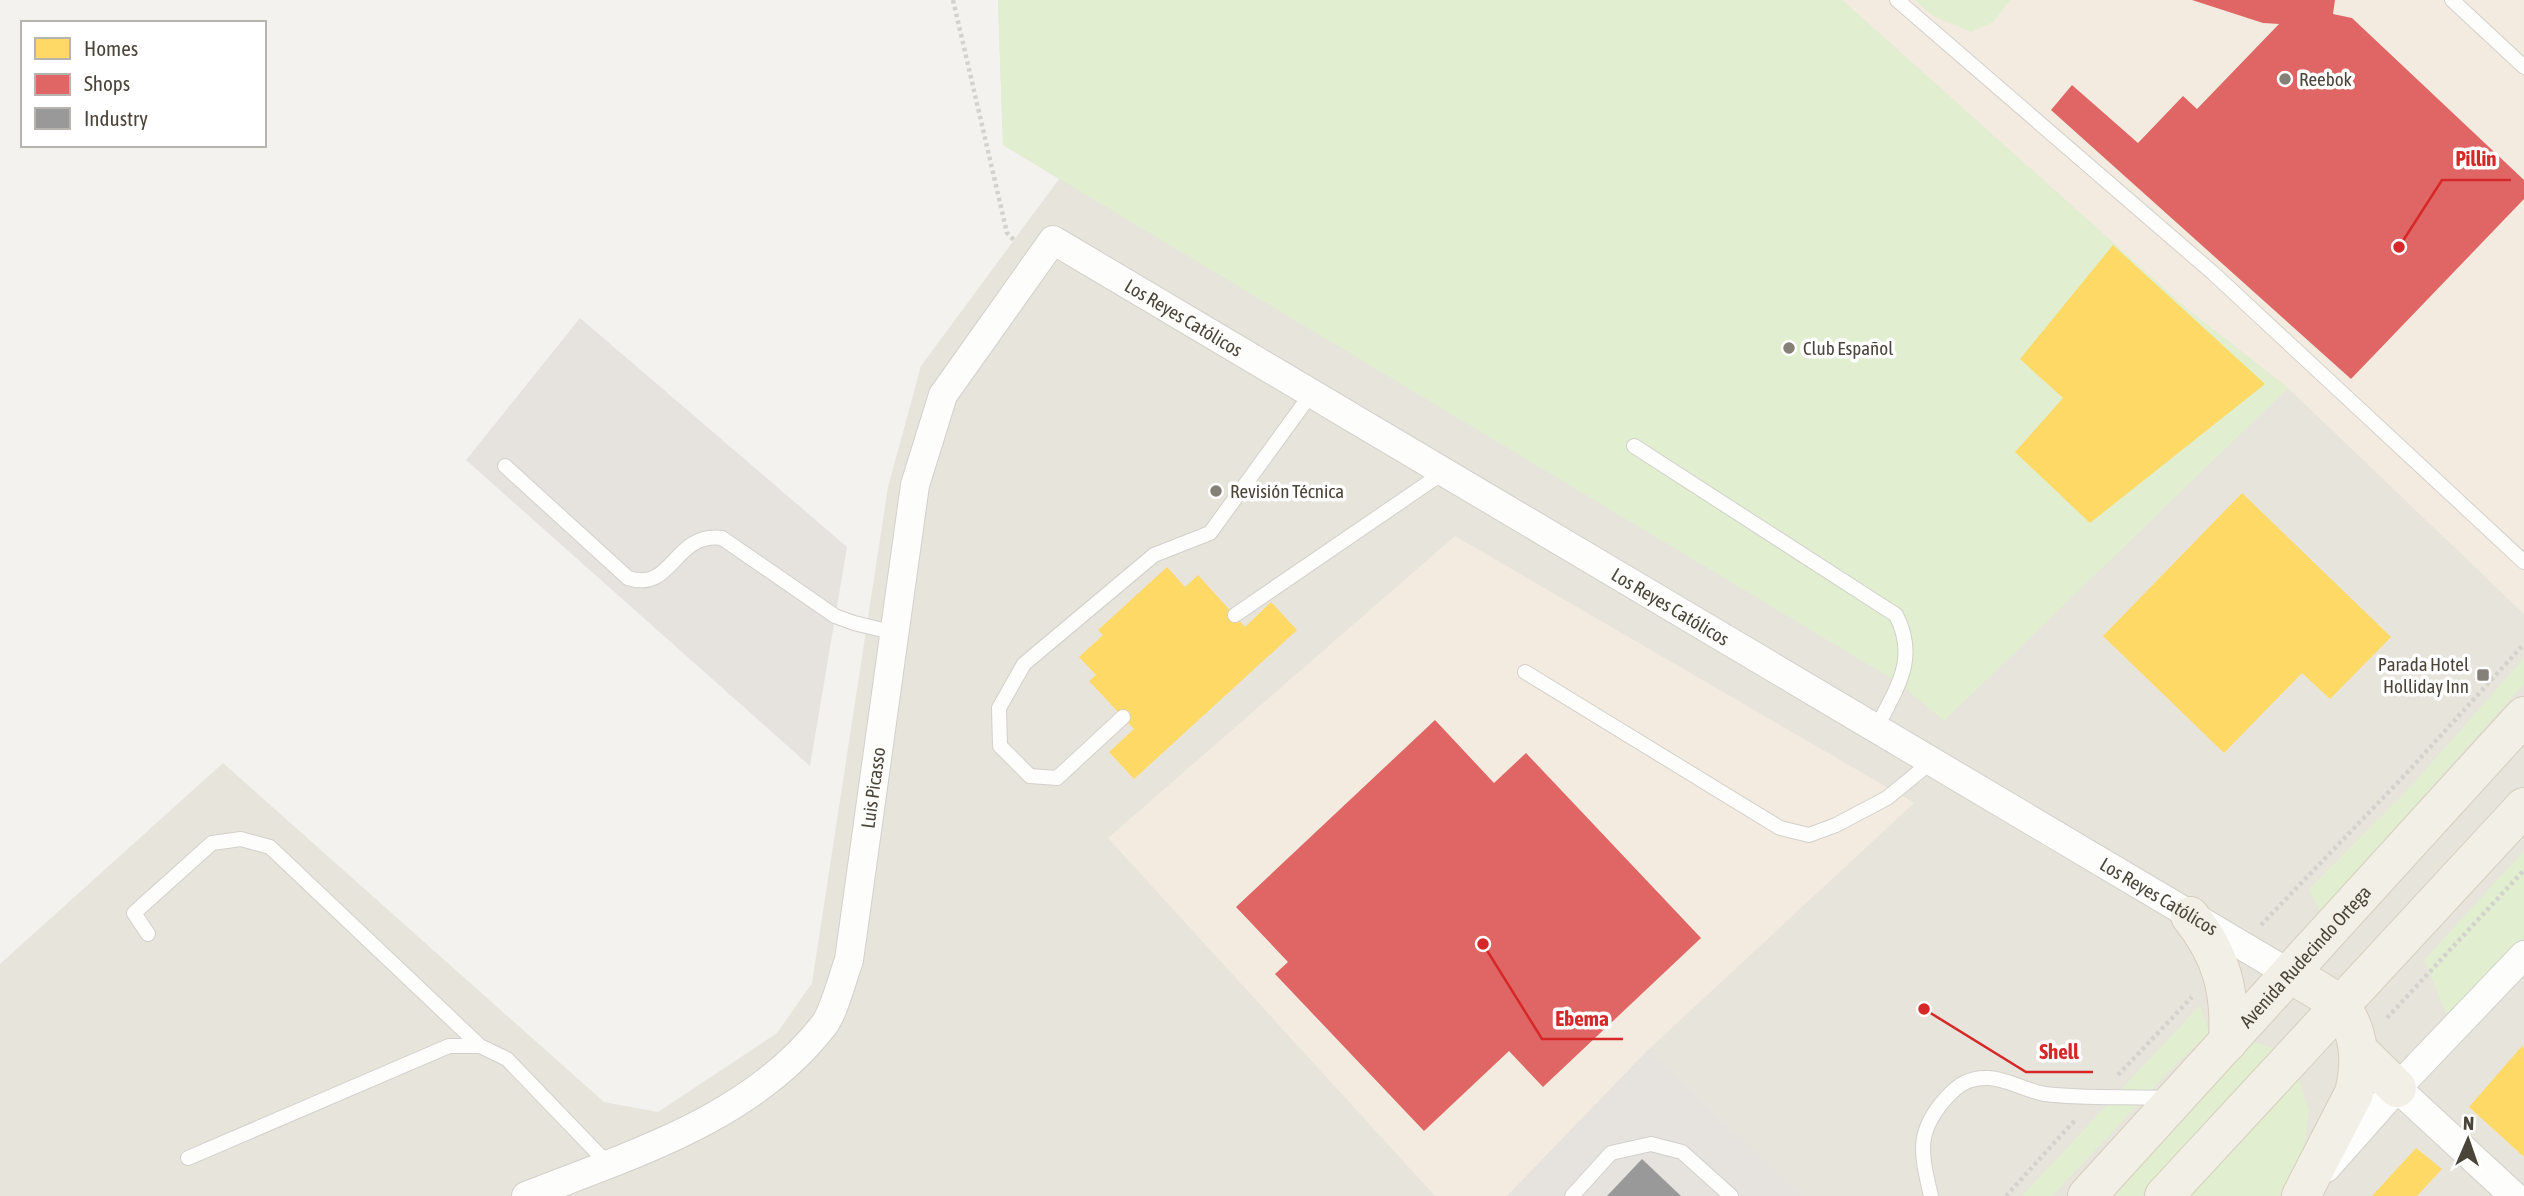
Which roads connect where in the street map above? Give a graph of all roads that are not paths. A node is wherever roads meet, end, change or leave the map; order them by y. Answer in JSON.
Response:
{"nodes":[{"id":1,"x":1897,"y":0,"type":"edge"},
{"id":2,"x":2452,"y":0,"type":"edge"},
{"id":3,"x":2524,"y":67,"type":"edge"},
{"id":4,"x":1053,"y":240,"type":"joint"},
{"id":5,"x":1311,"y":394,"type":"junction"},
{"id":6,"x":1634,"y":446,"type":"dead end"},
{"id":7,"x":505,"y":466,"type":"dead end"},
{"id":8,"x":1444,"y":472,"type":"junction"},
{"id":9,"x":2524,"y":562,"type":"edge"},
{"id":10,"x":1235,"y":615,"type":"dead end"},
{"id":11,"x":895,"y":633,"type":"junction"},
{"id":12,"x":1525,"y":672,"type":"dead end"},
{"id":13,"x":2524,"y":716,"type":"edge"},
{"id":14,"x":1123,"y":717,"type":"dead end"},
{"id":15,"x":1876,"y":729,"type":"junction"},
{"id":16,"x":1931,"y":762,"type":"junction"},
{"id":17,"x":2524,"y":807,"type":"edge"},
{"id":18,"x":2190,"y":916,"type":"joint"},
{"id":19,"x":148,"y":934,"type":"dead end"},
{"id":20,"x":2388,"y":955,"type":"junction"},
{"id":21,"x":2524,"y":955,"type":"edge"},
{"id":22,"x":2231,"y":957,"type":"junction"},
{"id":23,"x":2290,"y":974,"type":"junction"},
{"id":24,"x":2340,"y":1006,"type":"junction"},
{"id":25,"x":2228,"y":1042,"type":"junction"},
{"id":26,"x":480,"y":1046,"type":"junction"},
{"id":27,"x":2358,"y":1050,"type":"junction"},
{"id":28,"x":2397,"y":1088,"type":"junction"},
{"id":29,"x":2177,"y":1098,"type":"junction"},
{"id":30,"x":188,"y":1158,"type":"dead end"},
{"id":31,"x":608,"y":1164,"type":"junction"},
{"id":32,"x":526,"y":1196,"type":"edge"},
{"id":33,"x":1572,"y":1196,"type":"edge"},
{"id":34,"x":1731,"y":1196,"type":"edge"},
{"id":35,"x":1931,"y":1196,"type":"edge"},
{"id":36,"x":2087,"y":1196,"type":"edge"},
{"id":37,"x":2164,"y":1196,"type":"edge"},
{"id":38,"x":2301,"y":1196,"type":"edge"},
{"id":39,"x":2514,"y":1196,"type":"edge"}],
"edges":[{"from":1,"to":9,"type":"lane"},
{"from":2,"to":3,"type":"lane"},
{"from":4,"to":5,"type":"street","name":"Los Reyes Católicos"},
{"from":4,"to":11,"type":"street","name":"Luis Picasso"},
{"from":5,"to":8,"type":"street","name":"Los Reyes Católicos"},
{"from":5,"to":14,"type":"lane"},
{"from":6,"to":15,"type":"lane"},
{"from":7,"to":11,"type":"lane"},
{"from":8,"to":10,"type":"lane"},
{"from":8,"to":15,"type":"street","name":"Los Reyes Católicos"},
{"from":11,"to":31,"type":"street","name":"Luis Picasso"},
{"from":12,"to":16,"type":"lane"},
{"from":13,"to":23,"type":"main road","name":"Avenida Rudecindo Ortega"},
{"from":15,"to":16,"type":"street","name":"Los Reyes Católicos"},
{"from":16,"to":18,"type":"street","name":"Los Reyes Católicos"},
{"from":17,"to":20,"type":"main road"},
{"from":18,"to":22,"type":"main road"},
{"from":19,"to":26,"type":"lane"},
{"from":20,"to":23,"type":"main road"},
{"from":20,"to":24,"type":"main road"},
{"from":21,"to":28,"type":"street"},
{"from":22,"to":23,"type":"street","name":"Los Reyes Católicos"},
{"from":22,"to":25,"type":"main road"},
{"from":23,"to":24,"type":"main road"},
{"from":23,"to":25,"type":"main road","name":"Avenida Rudecindo Ortega"},
{"from":24,"to":27,"type":"main road"},
{"from":24,"to":37,"type":"main road"},
{"from":25,"to":29,"type":"main road","name":"Avenida Rudecindo Ortega"},
{"from":26,"to":30,"type":"lane"},
{"from":26,"to":31,"type":"lane"},
{"from":27,"to":28,"type":"main road"},
{"from":27,"to":38,"type":"main road"},
{"from":28,"to":38,"type":"street"},
{"from":28,"to":39,"type":"street"},
{"from":29,"to":35,"type":"lane"},
{"from":29,"to":36,"type":"main road","name":"Avenida Rudecindo Ortega"},
{"from":31,"to":32,"type":"street","name":"Luis Picasso"},
{"from":33,"to":34,"type":"lane"}]}
